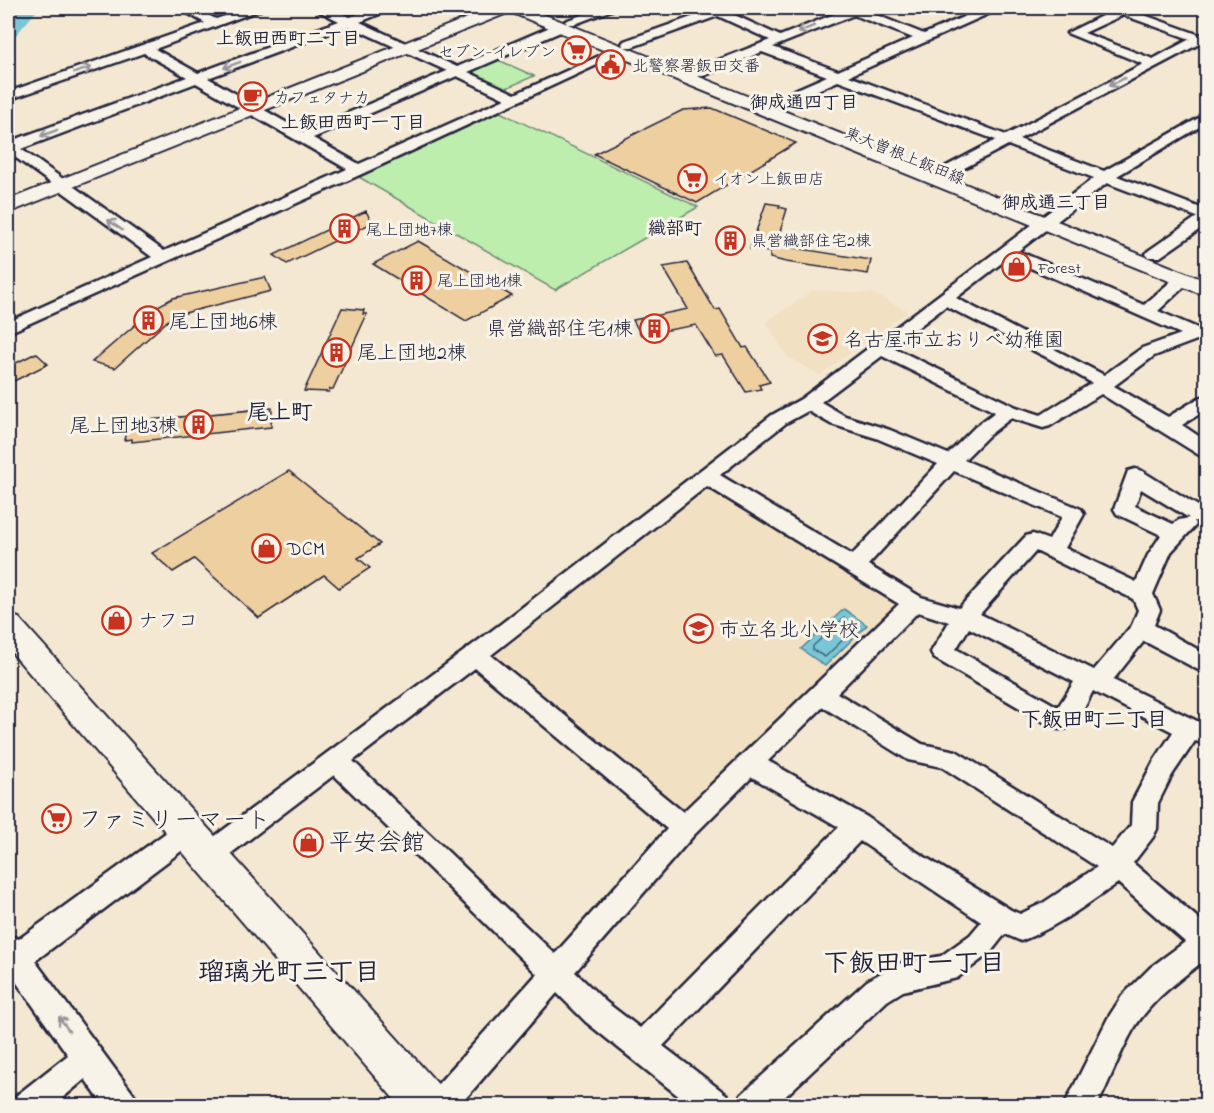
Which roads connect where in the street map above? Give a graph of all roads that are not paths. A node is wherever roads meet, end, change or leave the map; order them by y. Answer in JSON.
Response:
{"nodes":[{"id":1,"x":187,"y":8,"type":"edge"},
{"id":2,"x":259,"y":8,"type":"edge"},
{"id":3,"x":321,"y":8,"type":"edge"},
{"id":4,"x":385,"y":8,"type":"edge"},
{"id":5,"x":506,"y":8,"type":"edge"},
{"id":6,"x":514,"y":8,"type":"edge"},
{"id":7,"x":536,"y":8,"type":"edge"},
{"id":8,"x":611,"y":8,"type":"edge"},
{"id":9,"x":854,"y":8,"type":"edge"},
{"id":10,"x":993,"y":8,"type":"edge"},
{"id":11,"x":1121,"y":9,"type":"edge"},
{"id":12,"x":723,"y":10,"type":"edge"},
{"id":13,"x":350,"y":21,"type":"junction"},
{"id":14,"x":215,"y":23,"type":"junction"},
{"id":15,"x":566,"y":24,"type":"junction"},
{"id":16,"x":923,"y":38,"type":"junction"},
{"id":17,"x":1205,"y":38,"type":"edge"},
{"id":18,"x":780,"y":40,"type":"junction"},
{"id":19,"x":761,"y":47,"type":"junction"},
{"id":20,"x":145,"y":48,"type":"junction"},
{"id":21,"x":408,"y":48,"type":"junction"},
{"id":22,"x":625,"y":48,"type":"junction"},
{"id":23,"x":1152,"y":63,"type":"junction"},
{"id":24,"x":457,"y":71,"type":"junction"},
{"id":25,"x":698,"y":73,"type":"junction"},
{"id":26,"x":837,"y":76,"type":"junction"},
{"id":27,"x":196,"y":78,"type":"junction"},
{"id":28,"x":8,"y":96,"type":"edge"},
{"id":29,"x":516,"y":99,"type":"junction"},
{"id":30,"x":769,"y":106,"type":"junction"},
{"id":31,"x":254,"y":110,"type":"junction"},
{"id":32,"x":1206,"y":118,"type":"edge"},
{"id":33,"x":302,"y":138,"type":"junction"},
{"id":34,"x":1006,"y":140,"type":"junction"},
{"id":35,"x":8,"y":147,"type":"edge"},
{"id":36,"x":359,"y":170,"type":"junction"},
{"id":37,"x":946,"y":172,"type":"junction"},
{"id":38,"x":1105,"y":177,"type":"junction"},
{"id":39,"x":60,"y":186,"type":"junction"},
{"id":40,"x":8,"y":207,"type":"edge"},
{"id":41,"x":1206,"y":216,"type":"edge"},
{"id":42,"x":1049,"y":219,"type":"junction"},
{"id":43,"x":1007,"y":252,"type":"junction"},
{"id":44,"x":1154,"y":254,"type":"junction"},
{"id":45,"x":163,"y":258,"type":"junction"},
{"id":46,"x":1206,"y":276,"type":"edge"},
{"id":47,"x":1183,"y":279,"type":"junction"},
{"id":48,"x":1206,"y":289,"type":"edge"},
{"id":49,"x":945,"y":299,"type":"junction"},
{"id":50,"x":1146,"y":313,"type":"junction"},
{"id":51,"x":8,"y":328,"type":"edge"},
{"id":52,"x":880,"y":348,"type":"junction"},
{"id":53,"x":1103,"y":385,"type":"junction"},
{"id":54,"x":1206,"y":402,"type":"edge"},
{"id":55,"x":807,"y":403,"type":"junction"},
{"id":56,"x":1009,"y":411,"type":"junction"},
{"id":57,"x":1168,"y":425,"type":"junction"},
{"id":58,"x":1206,"y":450,"type":"edge"},
{"id":59,"x":951,"y":462,"type":"junction"},
{"id":60,"x":706,"y":476,"type":"junction"},
{"id":61,"x":1203,"y":514,"type":"edge"},
{"id":62,"x":1176,"y":534,"type":"junction"},
{"id":63,"x":1054,"y":549,"type":"junction"},
{"id":64,"x":856,"y":568,"type":"junction"},
{"id":65,"x":1142,"y":594,"type":"junction"},
{"id":66,"x":914,"y":603,"type":"junction"},
{"id":67,"x":964,"y":617,"type":"junction"},
{"id":68,"x":8,"y":627,"type":"edge"},
{"id":69,"x":1141,"y":629,"type":"junction"},
{"id":70,"x":474,"y":654,"type":"junction"},
{"id":71,"x":1206,"y":665,"type":"edge"},
{"id":72,"x":1094,"y":680,"type":"junction"},
{"id":73,"x":822,"y":695,"type":"junction"},
{"id":74,"x":1198,"y":732,"type":"edge"},
{"id":75,"x":336,"y":761,"type":"junction"},
{"id":76,"x":751,"y":764,"type":"junction"},
{"id":77,"x":858,"y":825,"type":"junction"},
{"id":78,"x":684,"y":828,"type":"junction"},
{"id":79,"x":198,"y":844,"type":"junction"},
{"id":80,"x":1119,"y":867,"type":"junction"},
{"id":81,"x":1001,"y":918,"type":"junction"},
{"id":82,"x":1206,"y":943,"type":"edge"},
{"id":83,"x":10,"y":956,"type":"edge"},
{"id":84,"x":555,"y":974,"type":"junction"},
{"id":85,"x":640,"y":1048,"type":"junction"},
{"id":86,"x":87,"y":1058,"type":"junction"},
{"id":87,"x":28,"y":1106,"type":"edge"},
{"id":88,"x":123,"y":1106,"type":"edge"},
{"id":89,"x":429,"y":1106,"type":"edge"},
{"id":90,"x":439,"y":1106,"type":"edge"},
{"id":91,"x":716,"y":1106,"type":"edge"},
{"id":92,"x":752,"y":1106,"type":"edge"},
{"id":93,"x":1079,"y":1106,"type":"edge"}],
"edges":[{"from":1,"to":14,"type":"street"},
{"from":2,"to":14,"type":"street"},
{"from":3,"to":13,"type":"street"},
{"from":4,"to":13,"type":"street"},
{"from":5,"to":21,"type":"street"},
{"from":6,"to":15,"type":"street"},
{"from":7,"to":15,"type":"street","name":"東大曽根上飯田線"},
{"from":8,"to":15,"type":"street"},
{"from":9,"to":16,"type":"street"},
{"from":9,"to":18,"type":"street","one_way":true},
{"from":10,"to":16,"type":"street"},
{"from":11,"to":17,"type":"street"},
{"from":11,"to":23,"type":"street"},
{"from":12,"to":18,"type":"street"},
{"from":12,"to":22,"type":"street"},
{"from":13,"to":21,"type":"street"},
{"from":13,"to":27,"type":"street","one_way":true},
{"from":14,"to":20,"type":"street"},
{"from":15,"to":22,"type":"street","name":"東大曽根上飯田線"},
{"from":15,"to":24,"type":"street"},
{"from":16,"to":26,"type":"street"},
{"from":17,"to":23,"type":"street"},
{"from":18,"to":19,"type":"street"},
{"from":19,"to":25,"type":"street"},
{"from":19,"to":26,"type":"street"},
{"from":20,"to":27,"type":"street"},
{"from":28,"to":20,"type":"street","one_way":true},
{"from":21,"to":24,"type":"street"},
{"from":21,"to":31,"type":"street"},
{"from":22,"to":25,"type":"street","name":"東大曽根上飯田線"},
{"from":22,"to":29,"type":"street"},
{"from":22,"to":30,"type":"street","name":"東大曽根上飯田線"},
{"from":23,"to":34,"type":"street","one_way":true},
{"from":24,"to":29,"type":"street"},
{"from":24,"to":33,"type":"street"},
{"from":25,"to":30,"type":"street","name":"東大曽根上飯田線"},
{"from":26,"to":30,"type":"street"},
{"from":26,"to":34,"type":"street"},
{"from":27,"to":31,"type":"street"},
{"from":27,"to":35,"type":"street","one_way":true},
{"from":29,"to":36,"type":"street"},
{"from":30,"to":37,"type":"street","name":"東大曽根上飯田線"},
{"from":30,"to":42,"type":"street","name":"東大曽根上飯田線"},
{"from":31,"to":33,"type":"street"},
{"from":31,"to":39,"type":"street"},
{"from":32,"to":38,"type":"street"},
{"from":33,"to":36,"type":"street"},
{"from":34,"to":37,"type":"street"},
{"from":34,"to":38,"type":"street"},
{"from":35,"to":39,"type":"street"},
{"from":36,"to":45,"type":"street"},
{"from":37,"to":42,"type":"street","name":"東大曽根上飯田線"},
{"from":38,"to":41,"type":"street"},
{"from":38,"to":42,"type":"street"},
{"from":39,"to":40,"type":"street"},
{"from":45,"to":39,"type":"street","one_way":true},
{"from":41,"to":44,"type":"street"},
{"from":42,"to":43,"type":"street"},
{"from":42,"to":44,"type":"street","name":"東大曽根上飯田線"},
{"from":42,"to":47,"type":"street","name":"東大曽根上飯田線"},
{"from":43,"to":49,"type":"street"},
{"from":43,"to":50,"type":"street"},
{"from":44,"to":46,"type":"street","name":"東大曽根上飯田線"},
{"from":45,"to":51,"type":"street"},
{"from":47,"to":48,"type":"street","name":"東大曽根上飯田線"},
{"from":47,"to":50,"type":"street"},
{"from":49,"to":52,"type":"street"},
{"from":49,"to":53,"type":"street"},
{"from":50,"to":53,"type":"street"},
{"from":52,"to":55,"type":"street"},
{"from":52,"to":56,"type":"street"},
{"from":53,"to":56,"type":"street"},
{"from":53,"to":57,"type":"street"},
{"from":54,"to":57,"type":"street"},
{"from":55,"to":59,"type":"street"},
{"from":55,"to":60,"type":"street"},
{"from":56,"to":59,"type":"street"},
{"from":57,"to":58,"type":"street"},
{"from":59,"to":63,"type":"street"},
{"from":59,"to":64,"type":"street"},
{"from":60,"to":64,"type":"street"},
{"from":60,"to":70,"type":"street"},
{"from":61,"to":62,"type":"street"},
{"from":61,"to":62,"type":"street"},
{"from":62,"to":65,"type":"street"},
{"from":63,"to":65,"type":"street"},
{"from":63,"to":67,"type":"street"},
{"from":64,"to":66,"type":"street"},
{"from":65,"to":69,"type":"street"},
{"from":66,"to":67,"type":"street"},
{"from":66,"to":73,"type":"street"},
{"from":67,"to":72,"type":"street"},
{"from":67,"to":72,"type":"street"},
{"from":68,"to":79,"type":"street"},
{"from":69,"to":71,"type":"street"},
{"from":69,"to":72,"type":"street"},
{"from":70,"to":75,"type":"street"},
{"from":70,"to":78,"type":"street"},
{"from":72,"to":74,"type":"street"},
{"from":73,"to":76,"type":"street"},
{"from":73,"to":80,"type":"street"},
{"from":74,"to":80,"type":"street"},
{"from":75,"to":79,"type":"street"},
{"from":75,"to":84,"type":"street"},
{"from":76,"to":77,"type":"street"},
{"from":76,"to":78,"type":"street"},
{"from":77,"to":81,"type":"street"},
{"from":77,"to":85,"type":"street"},
{"from":78,"to":84,"type":"street"},
{"from":79,"to":83,"type":"street"},
{"from":79,"to":89,"type":"street"},
{"from":80,"to":81,"type":"street"},
{"from":80,"to":82,"type":"street"},
{"from":81,"to":92,"type":"street"},
{"from":82,"to":93,"type":"street"},
{"from":86,"to":83,"type":"street","one_way":true},
{"from":84,"to":85,"type":"street"},
{"from":84,"to":90,"type":"street"},
{"from":85,"to":91,"type":"street"},
{"from":86,"to":87,"type":"street"},
{"from":86,"to":88,"type":"street"}]}
